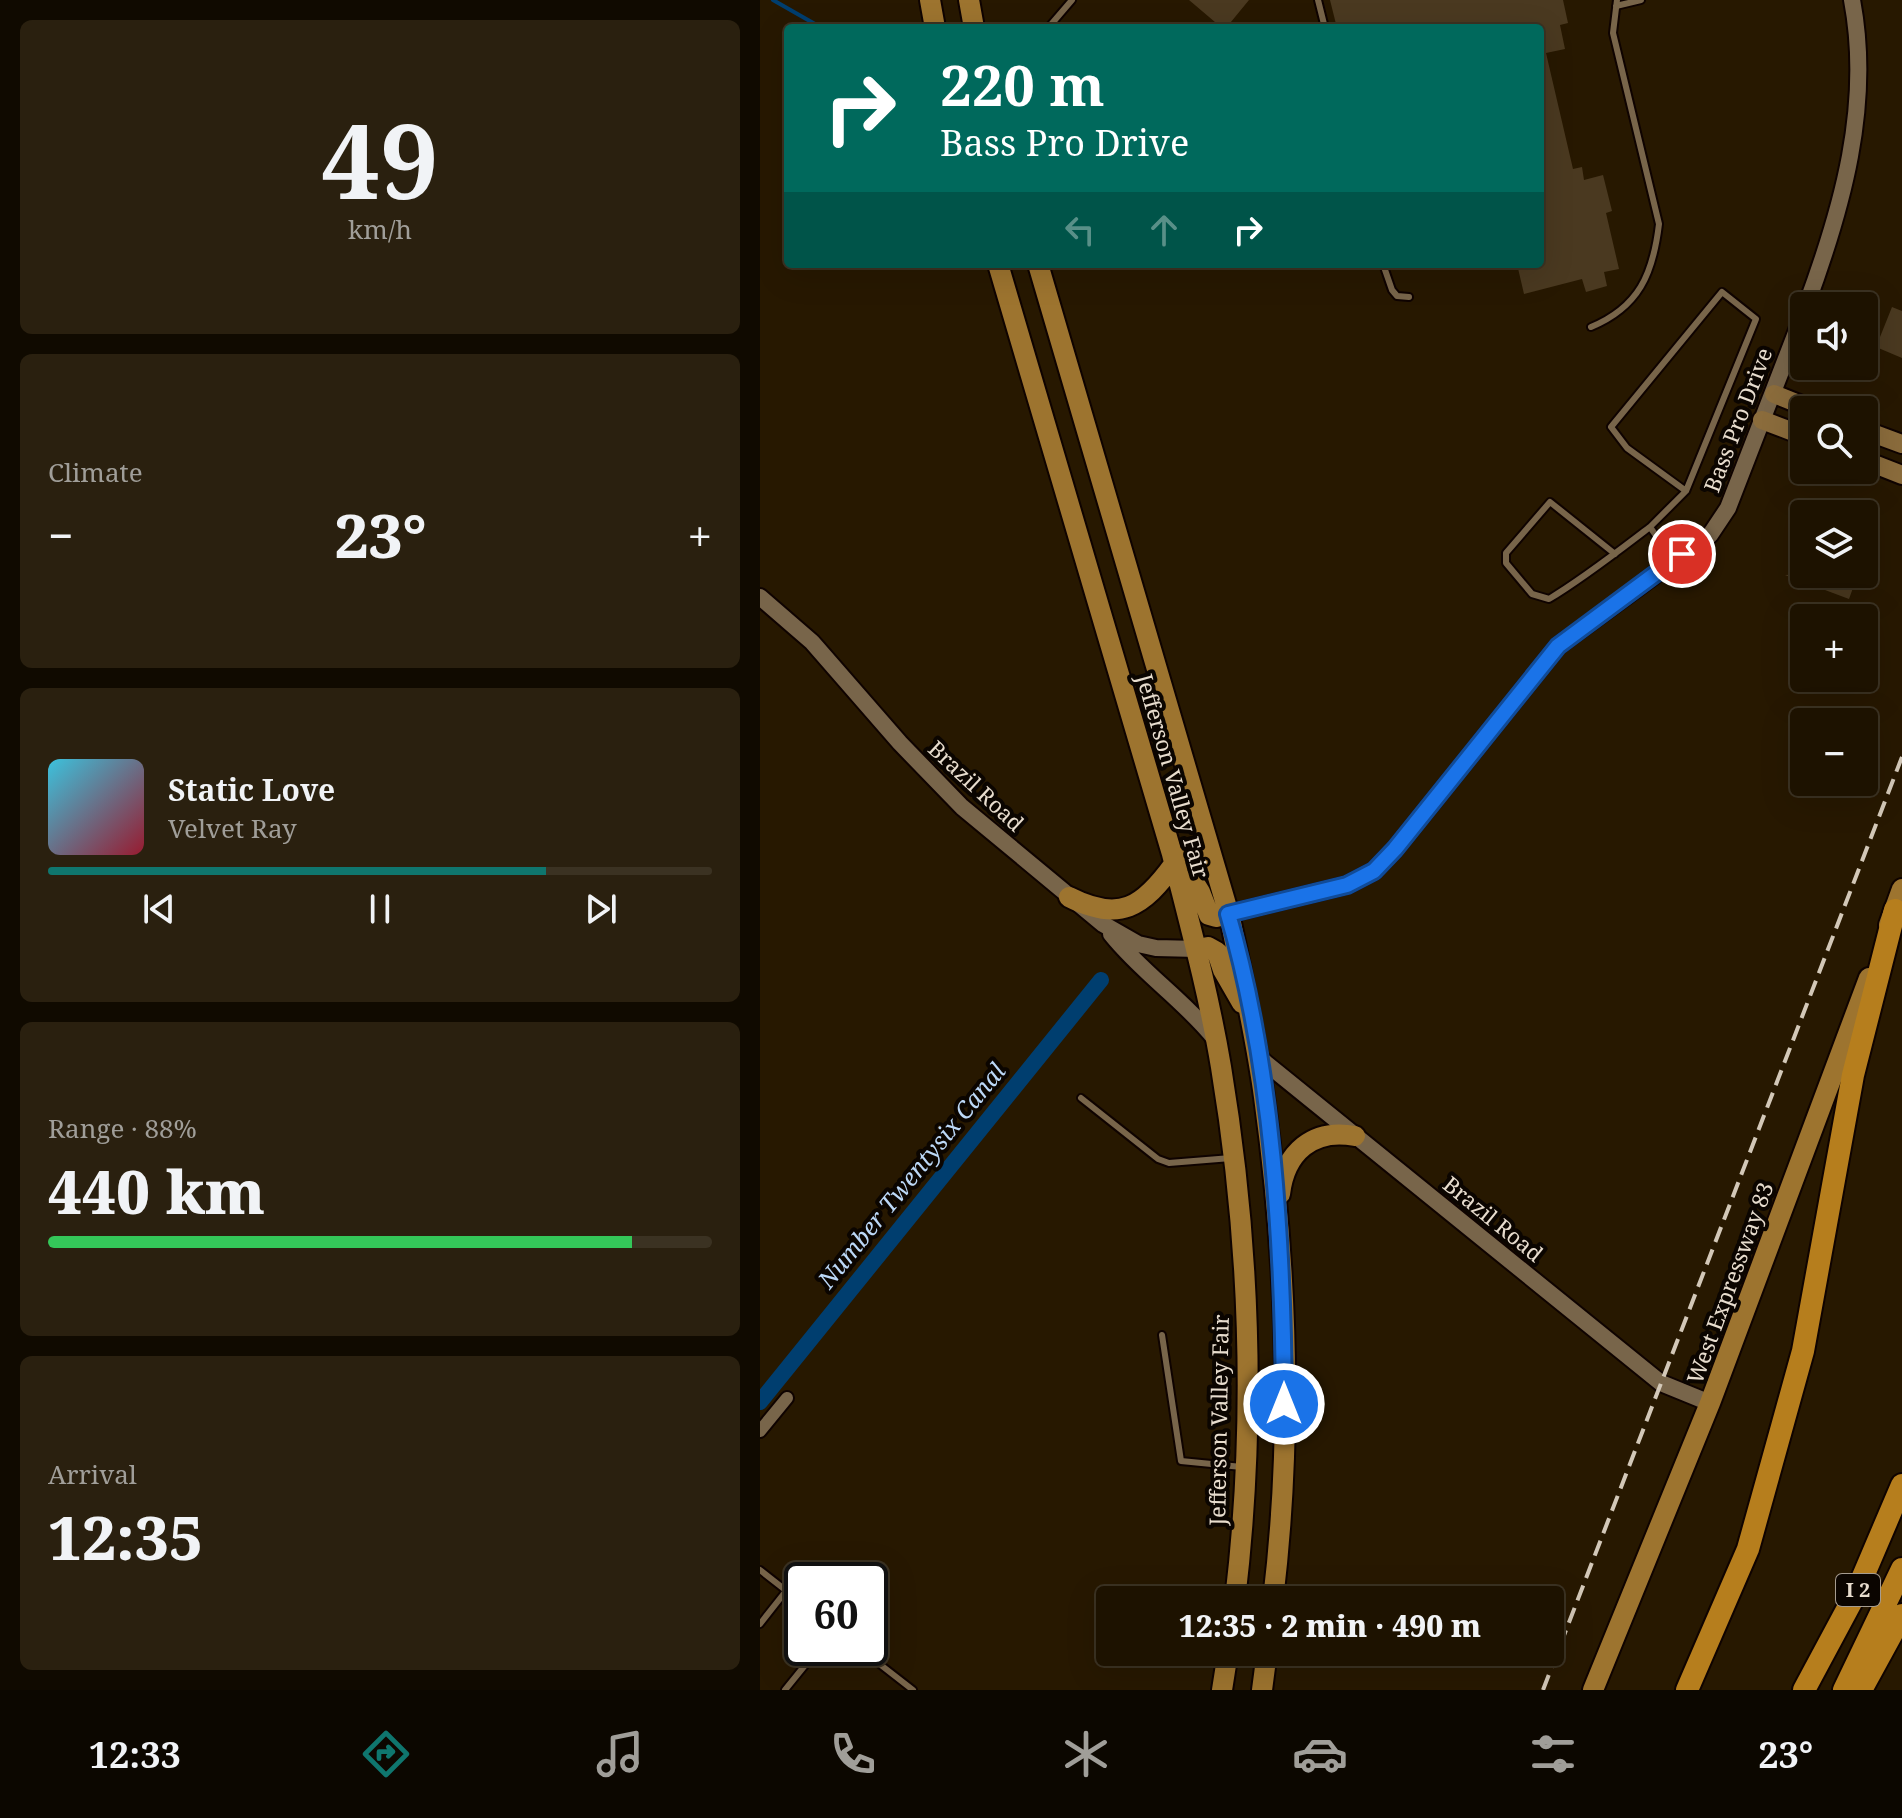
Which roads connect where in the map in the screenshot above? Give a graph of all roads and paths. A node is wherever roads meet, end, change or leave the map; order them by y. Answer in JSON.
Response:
{"nodes":[{"id":1,"x":930,"y":0,"type":"edge"},
{"id":2,"x":968,"y":0,"type":"edge"},
{"id":3,"x":1072,"y":0,"type":"edge"},
{"id":4,"x":1318,"y":0,"type":"edge"},
{"id":5,"x":1641,"y":0,"type":"edge"},
{"id":6,"x":1852,"y":0,"type":"edge"},
{"id":7,"x":1617,"y":3,"type":"edge"},
{"id":8,"x":934,"y":24,"type":"edge"},
{"id":9,"x":973,"y":24,"type":"edge"},
{"id":10,"x":1051,"y":24,"type":"edge"},
{"id":11,"x":1324,"y":24,"type":"edge"},
{"id":12,"x":999,"y":268,"type":"edge"},
{"id":13,"x":1039,"y":268,"type":"edge"},
{"id":14,"x":1384,"y":268,"type":"edge"},
{"id":15,"x":1811,"y":292,"type":"edge"},
{"id":16,"x":1409,"y":297,"type":"dead end"},
{"id":17,"x":1591,"y":327,"type":"dead end"},
{"id":18,"x":1790,"y":350,"type":"edge"},
{"id":19,"x":1774,"y":394,"type":"junction"},
{"id":20,"x":1790,"y":400,"type":"edge"},
{"id":21,"x":1762,"y":420,"type":"junction"},
{"id":22,"x":1790,"y":431,"type":"edge"},
{"id":23,"x":1878,"y":435,"type":"edge"},
{"id":24,"x":1902,"y":444,"type":"edge"},
{"id":25,"x":1878,"y":466,"type":"edge"},
{"id":26,"x":1902,"y":475,"type":"edge"},
{"id":27,"x":1686,"y":491,"type":"junction"},
{"id":28,"x":1650,"y":527,"type":"junction"},
{"id":29,"x":1615,"y":554,"type":"junction"},
{"id":30,"x":1673,"y":560,"type":"junction"},
{"id":31,"x":760,"y":597,"type":"edge"},
{"id":32,"x":1167,"y":837,"type":"junction"},
{"id":33,"x":1174,"y":864,"type":"junction"},
{"id":34,"x":1069,"y":897,"type":"junction"},
{"id":35,"x":1898,"y":899,"type":"edge"},
{"id":36,"x":1228,"y":914,"type":"junction"},
{"id":37,"x":1103,"y":924,"type":"junction"},
{"id":38,"x":1197,"y":949,"type":"junction"},
{"id":39,"x":1252,"y":1024,"type":"junction"},
{"id":40,"x":1215,"y":1039,"type":"junction"},
{"id":41,"x":1257,"y":1056,"type":"junction"},
{"id":42,"x":1081,"y":1098,"type":"dead end"},
{"id":43,"x":1355,"y":1136,"type":"junction"},
{"id":44,"x":1233,"y":1158,"type":"junction"},
{"id":45,"x":1277,"y":1222,"type":"junction"},
{"id":46,"x":1162,"y":1335,"type":"dead end"},
{"id":47,"x":787,"y":1398,"type":"dead end"},
{"id":48,"x":1710,"y":1403,"type":"junction"},
{"id":49,"x":760,"y":1431,"type":"edge"},
{"id":50,"x":1246,"y":1467,"type":"junction"},
{"id":51,"x":1902,"y":1485,"type":"edge"},
{"id":52,"x":1902,"y":1569,"type":"edge"},
{"id":53,"x":760,"y":1570,"type":"edge"},
{"id":54,"x":1236,"y":1586,"type":"edge"},
{"id":55,"x":1274,"y":1586,"type":"edge"},
{"id":56,"x":784,"y":1589,"type":"edge"},
{"id":57,"x":784,"y":1594,"type":"edge"},
{"id":58,"x":1902,"y":1615,"type":"edge"},
{"id":59,"x":760,"y":1624,"type":"edge"},
{"id":60,"x":804,"y":1666,"type":"edge"},
{"id":61,"x":882,"y":1666,"type":"edge"},
{"id":62,"x":1226,"y":1666,"type":"edge"},
{"id":63,"x":1265,"y":1666,"type":"edge"},
{"id":64,"x":785,"y":1690,"type":"edge"},
{"id":65,"x":913,"y":1690,"type":"edge"},
{"id":66,"x":1222,"y":1690,"type":"edge"},
{"id":67,"x":1262,"y":1690,"type":"edge"},
{"id":68,"x":1593,"y":1690,"type":"edge"},
{"id":69,"x":1687,"y":1690,"type":"edge"},
{"id":70,"x":1804,"y":1690,"type":"edge"},
{"id":71,"x":1844,"y":1690,"type":"edge"},
{"id":72,"x":1861,"y":1690,"type":"edge"}],
"edges":[{"from":1,"to":8,"type":"main road"},
{"from":2,"to":9,"type":"main road"},
{"from":3,"to":10,"type":"lane"},
{"from":4,"to":11,"type":"lane"},
{"from":5,"to":7,"type":"lane"},
{"from":6,"to":15,"type":"street","name":"Bass Pro Drive"},
{"from":7,"to":17,"type":"lane"},
{"from":12,"to":32,"type":"main road","name":"Jefferson Valley Fair"},
{"from":13,"to":36,"type":"main road"},
{"from":14,"to":16,"type":"lane"},
{"from":18,"to":19,"type":"street","name":"Bass Pro Drive"},
{"from":19,"to":20,"type":"main road"},
{"from":19,"to":21,"type":"street","name":"Bass Pro Drive"},
{"from":21,"to":22,"type":"main road"},
{"from":21,"to":30,"type":"street","name":"Bass Pro Drive"},
{"from":23,"to":24,"type":"main road"},
{"from":25,"to":26,"type":"main road"},
{"from":27,"to":27,"type":"lane"},
{"from":27,"to":28,"type":"lane"},
{"from":28,"to":29,"type":"lane"},
{"from":28,"to":30,"type":"lane"},
{"from":29,"to":29,"type":"lane"},
{"from":30,"to":36,"type":"street","name":"Bass Pro Drive"},
{"from":31,"to":34,"type":"street","name":"Brazil Road"},
{"from":32,"to":33,"type":"main road","name":"Jefferson Valley Fair"},
{"from":32,"to":36,"type":"main road"},
{"from":33,"to":34,"type":"main road"},
{"from":33,"to":38,"type":"main road","name":"Jefferson Valley Fair"},
{"from":34,"to":37,"type":"street","name":"Brazil Road"},
{"from":35,"to":48,"type":"main road","name":"West Expressway 83"},
{"from":35,"to":69,"type":"highway"},
{"from":36,"to":39,"type":"main road"},
{"from":37,"to":38,"type":"street","name":"Brazil Road"},
{"from":37,"to":40,"type":"street"},
{"from":38,"to":39,"type":"main road"},
{"from":38,"to":40,"type":"main road","name":"Jefferson Valley Fair"},
{"from":39,"to":41,"type":"main road"},
{"from":40,"to":44,"type":"main road","name":"Jefferson Valley Fair"},
{"from":41,"to":43,"type":"street","name":"Brazil Road"},
{"from":41,"to":45,"type":"main road"},
{"from":42,"to":44,"type":"lane"},
{"from":43,"to":45,"type":"main road"},
{"from":43,"to":48,"type":"street","name":"Brazil Road"},
{"from":44,"to":50,"type":"main road","name":"Jefferson Valley Fair"},
{"from":45,"to":55,"type":"main road"},
{"from":46,"to":50,"type":"lane"},
{"from":47,"to":49,"type":"street"},
{"from":48,"to":68,"type":"main road","name":"West Expressway 83"},
{"from":50,"to":54,"type":"main road","name":"Jefferson Valley Fair"},
{"from":51,"to":70,"type":"highway","number":"I 2"},
{"from":52,"to":71,"type":"highway"},
{"from":53,"to":56,"type":"lane"},
{"from":57,"to":59,"type":"lane"},
{"from":58,"to":72,"type":"highway"},
{"from":60,"to":64,"type":"lane"},
{"from":61,"to":65,"type":"lane"},
{"from":62,"to":66,"type":"main road"},
{"from":63,"to":67,"type":"main road"}]}
